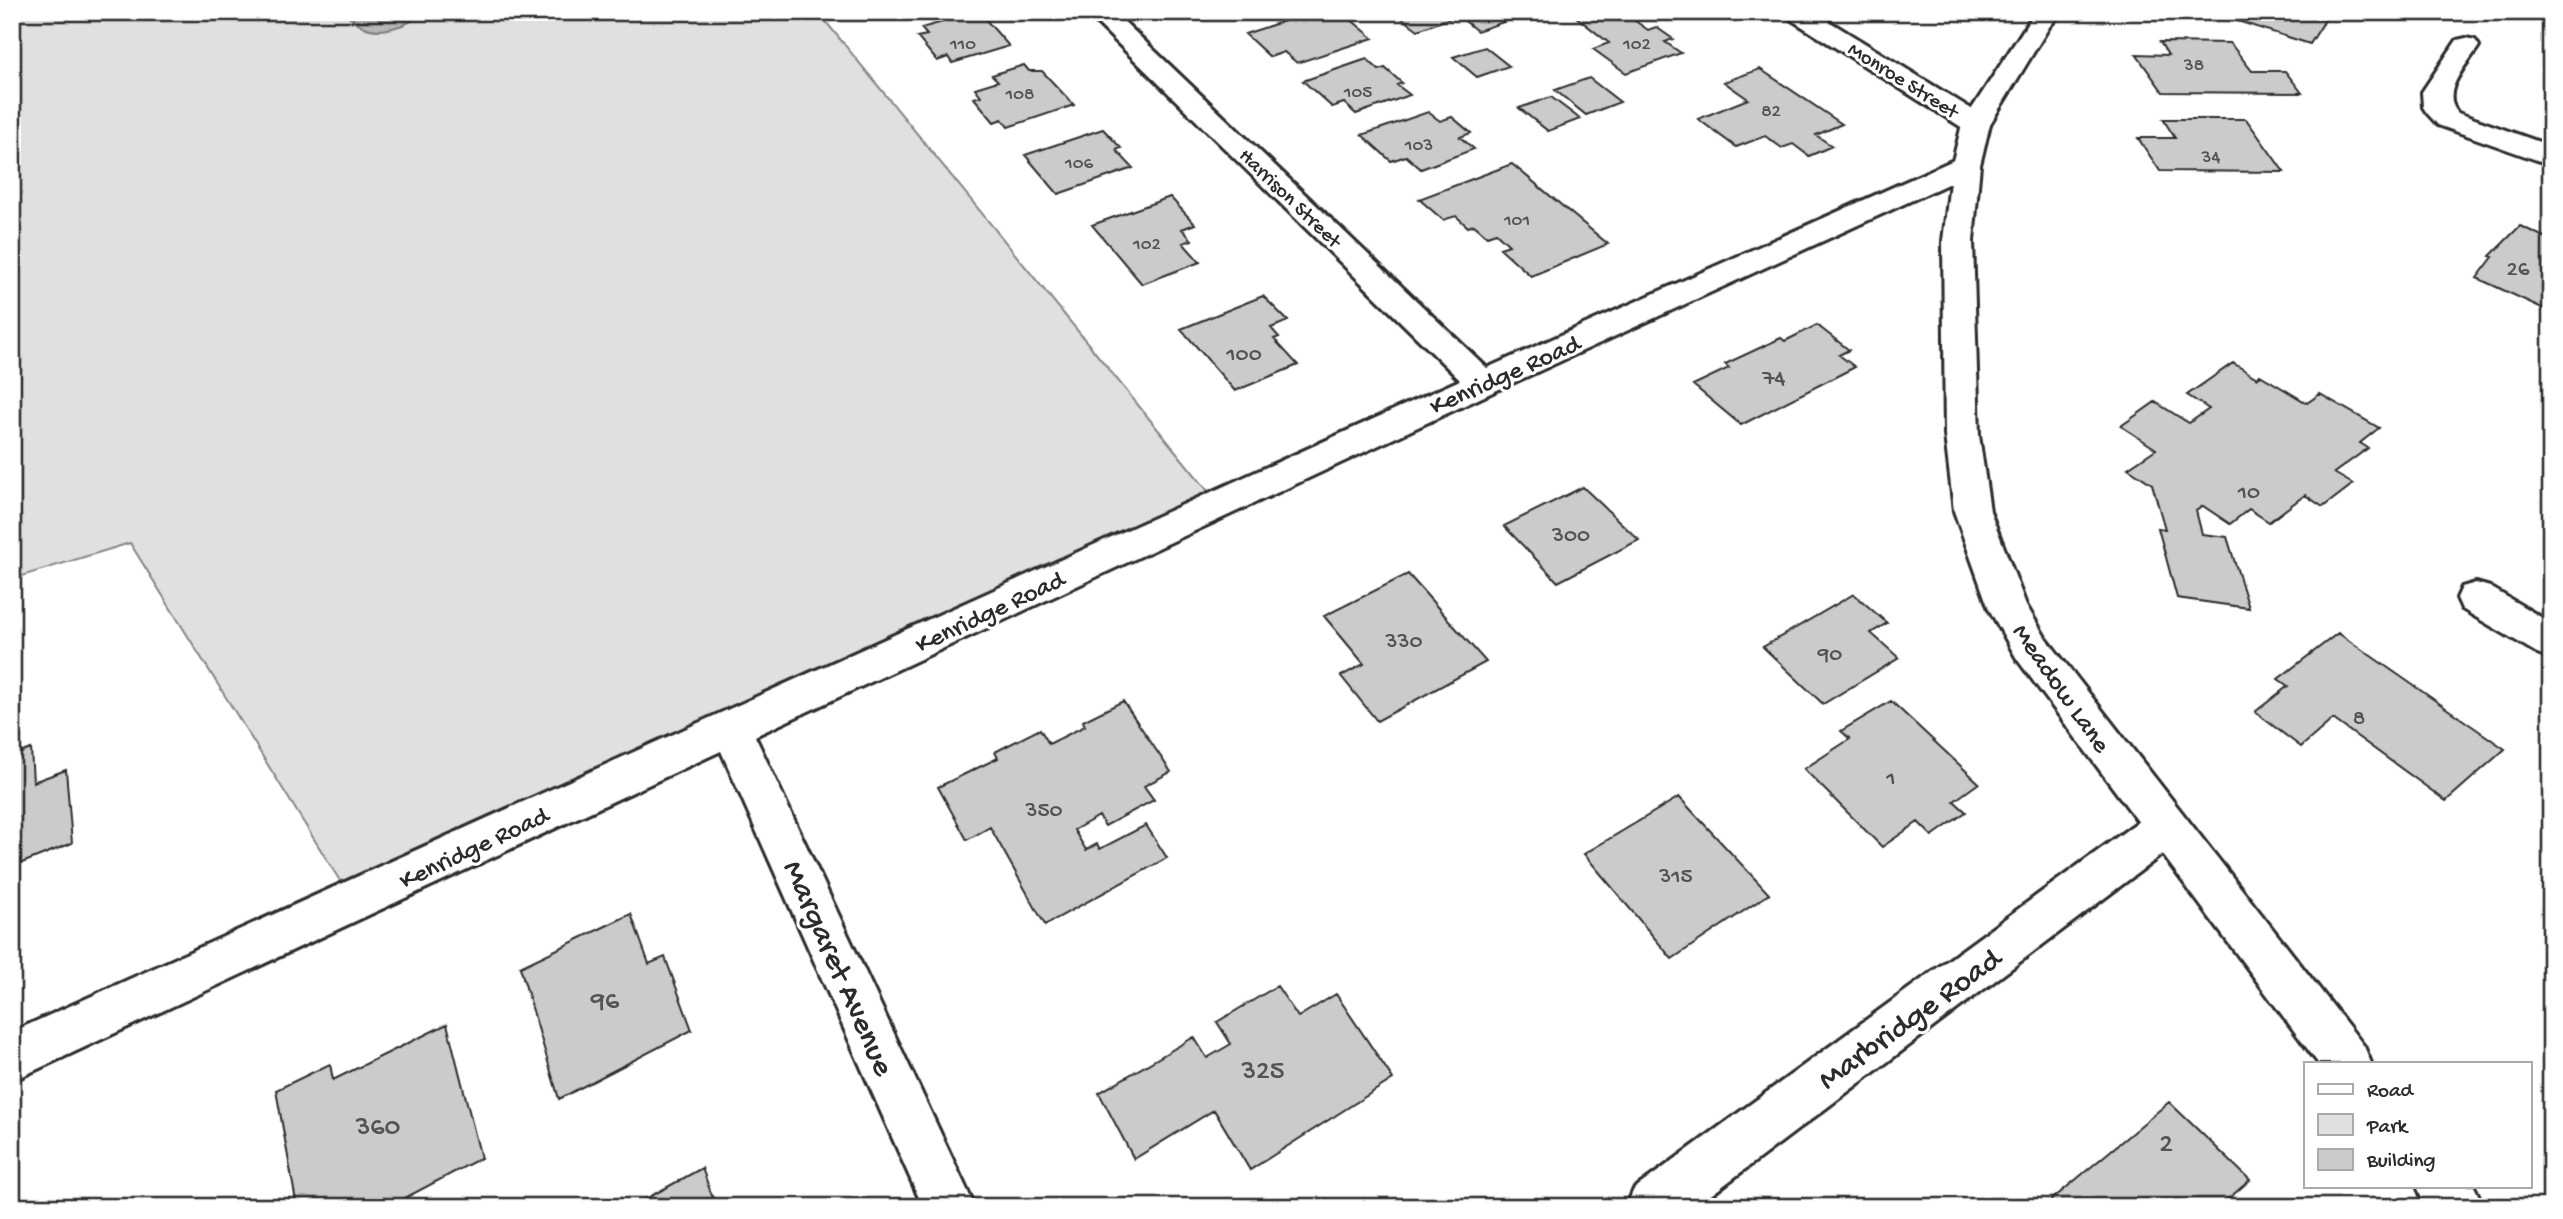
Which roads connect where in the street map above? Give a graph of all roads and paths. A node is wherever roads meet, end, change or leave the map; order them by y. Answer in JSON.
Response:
{"nodes":[{"id":1,"x":1099,"y":12,"type":"edge"},
{"id":2,"x":1796,"y":12,"type":"edge"},
{"id":3,"x":2049,"y":12,"type":"edge"},
{"id":4,"x":2466,"y":46,"type":"dead end"},
{"id":5,"x":1976,"y":124,"type":"junction"},
{"id":6,"x":2551,"y":156,"type":"edge"},
{"id":7,"x":1966,"y":164,"type":"junction"},
{"id":8,"x":1483,"y":383,"type":"junction"},
{"id":9,"x":2476,"y":598,"type":"dead end"},
{"id":10,"x":2551,"y":642,"type":"edge"},
{"id":11,"x":730,"y":728,"type":"junction"},
{"id":12,"x":2165,"y":827,"type":"junction"},
{"id":13,"x":12,"y":1057,"type":"edge"},
{"id":14,"x":2346,"y":1062,"type":"edge"},
{"id":15,"x":2444,"y":1188,"type":"edge"},
{"id":16,"x":949,"y":1207,"type":"edge"},
{"id":17,"x":1652,"y":1207,"type":"edge"},
{"id":18,"x":2458,"y":1207,"type":"edge"}],
"edges":[{"from":1,"to":8,"type":"street","name":"Harrison Street"},
{"from":2,"to":5,"type":"street","name":"Monroe Street"},
{"from":3,"to":5,"type":"street","name":"Meadow Lane"},
{"from":4,"to":6,"type":"street"},
{"from":5,"to":7,"type":"street","name":"Meadow Lane"},
{"from":7,"to":8,"type":"street","name":"Kenridge Road"},
{"from":7,"to":12,"type":"street","name":"Meadow Lane"},
{"from":8,"to":11,"type":"street","name":"Kenridge Road"},
{"from":9,"to":10,"type":"street"},
{"from":11,"to":13,"type":"street","name":"Kenridge Road"},
{"from":11,"to":16,"type":"street","name":"Margaret Avenue"},
{"from":12,"to":14,"type":"street","name":"Meadow Lane"},
{"from":12,"to":17,"type":"street","name":"Marbridge Road"},
{"from":15,"to":18,"type":"street"}]}
